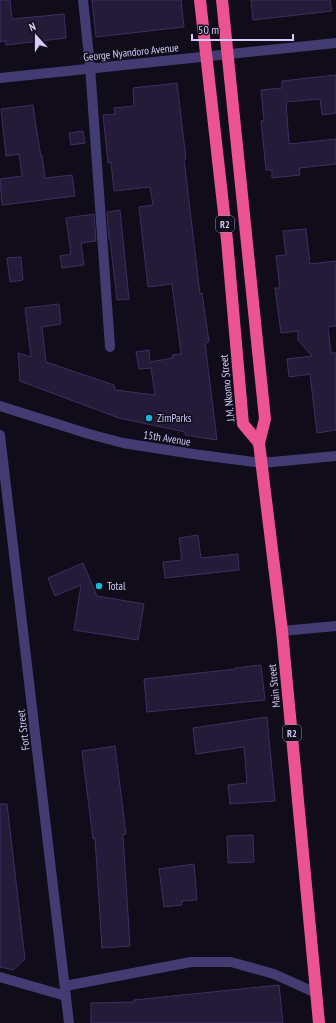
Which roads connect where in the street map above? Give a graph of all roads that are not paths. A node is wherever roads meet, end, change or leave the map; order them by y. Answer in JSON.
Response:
{"nodes":[{"id":1,"x":83,"y":0,"type":"edge"},
{"id":2,"x":200,"y":0,"type":"edge"},
{"id":3,"x":222,"y":0,"type":"edge"},
{"id":4,"x":336,"y":43,"type":"edge"},
{"id":5,"x":227,"y":54,"type":"junction"},
{"id":6,"x":206,"y":56,"type":"junction"},
{"id":7,"x":90,"y":69,"type":"junction"},
{"id":8,"x":0,"y":78,"type":"edge"},
{"id":9,"x":110,"y":347,"type":"dead end"},
{"id":10,"x":0,"y":406,"type":"edge"},
{"id":11,"x":0,"y":435,"type":"edge"},
{"id":12,"x":259,"y":443,"type":"junction"},
{"id":13,"x":336,"y":456,"type":"edge"},
{"id":14,"x":262,"y":463,"type":"junction"},
{"id":15,"x":336,"y":626,"type":"edge"},
{"id":16,"x":282,"y":631,"type":"junction"},
{"id":17,"x":0,"y":977,"type":"edge"},
{"id":18,"x":65,"y":991,"type":"junction"},
{"id":19,"x":316,"y":993,"type":"junction"},
{"id":20,"x":69,"y":1023,"type":"edge"},
{"id":21,"x":319,"y":1023,"type":"edge"}],
"edges":[{"from":1,"to":7,"type":"street"},
{"from":2,"to":6,"type":"highway","name":"J.M. Nkomo Street","number":"R2"},
{"from":3,"to":5,"type":"highway","number":"R2"},
{"from":4,"to":5,"type":"street","name":"George Nyandoro Avenue"},
{"from":5,"to":6,"type":"street","name":"George Nyandoro Avenue"},
{"from":5,"to":12,"type":"highway","number":"R2"},
{"from":6,"to":7,"type":"street","name":"George Nyandoro Avenue"},
{"from":6,"to":12,"type":"highway","name":"J.M. Nkomo Street","number":"R2"},
{"from":7,"to":8,"type":"street","name":"George Nyandoro Avenue"},
{"from":7,"to":9,"type":"street"},
{"from":10,"to":14,"type":"street","name":"15th Avenue"},
{"from":11,"to":18,"type":"street","name":"Fort Street"},
{"from":12,"to":14,"type":"highway","name":"Main Street","number":"R2"},
{"from":13,"to":14,"type":"street","name":"15th Avenue"},
{"from":14,"to":16,"type":"highway","name":"Main Street","number":"R2"},
{"from":15,"to":16,"type":"street"},
{"from":16,"to":19,"type":"highway","name":"Main Street","number":"R2"},
{"from":17,"to":18,"type":"street"},
{"from":18,"to":19,"type":"street"},
{"from":18,"to":20,"type":"street","name":"Fort Street"},
{"from":19,"to":21,"type":"highway","name":"Main Street","number":"R2"}]}
